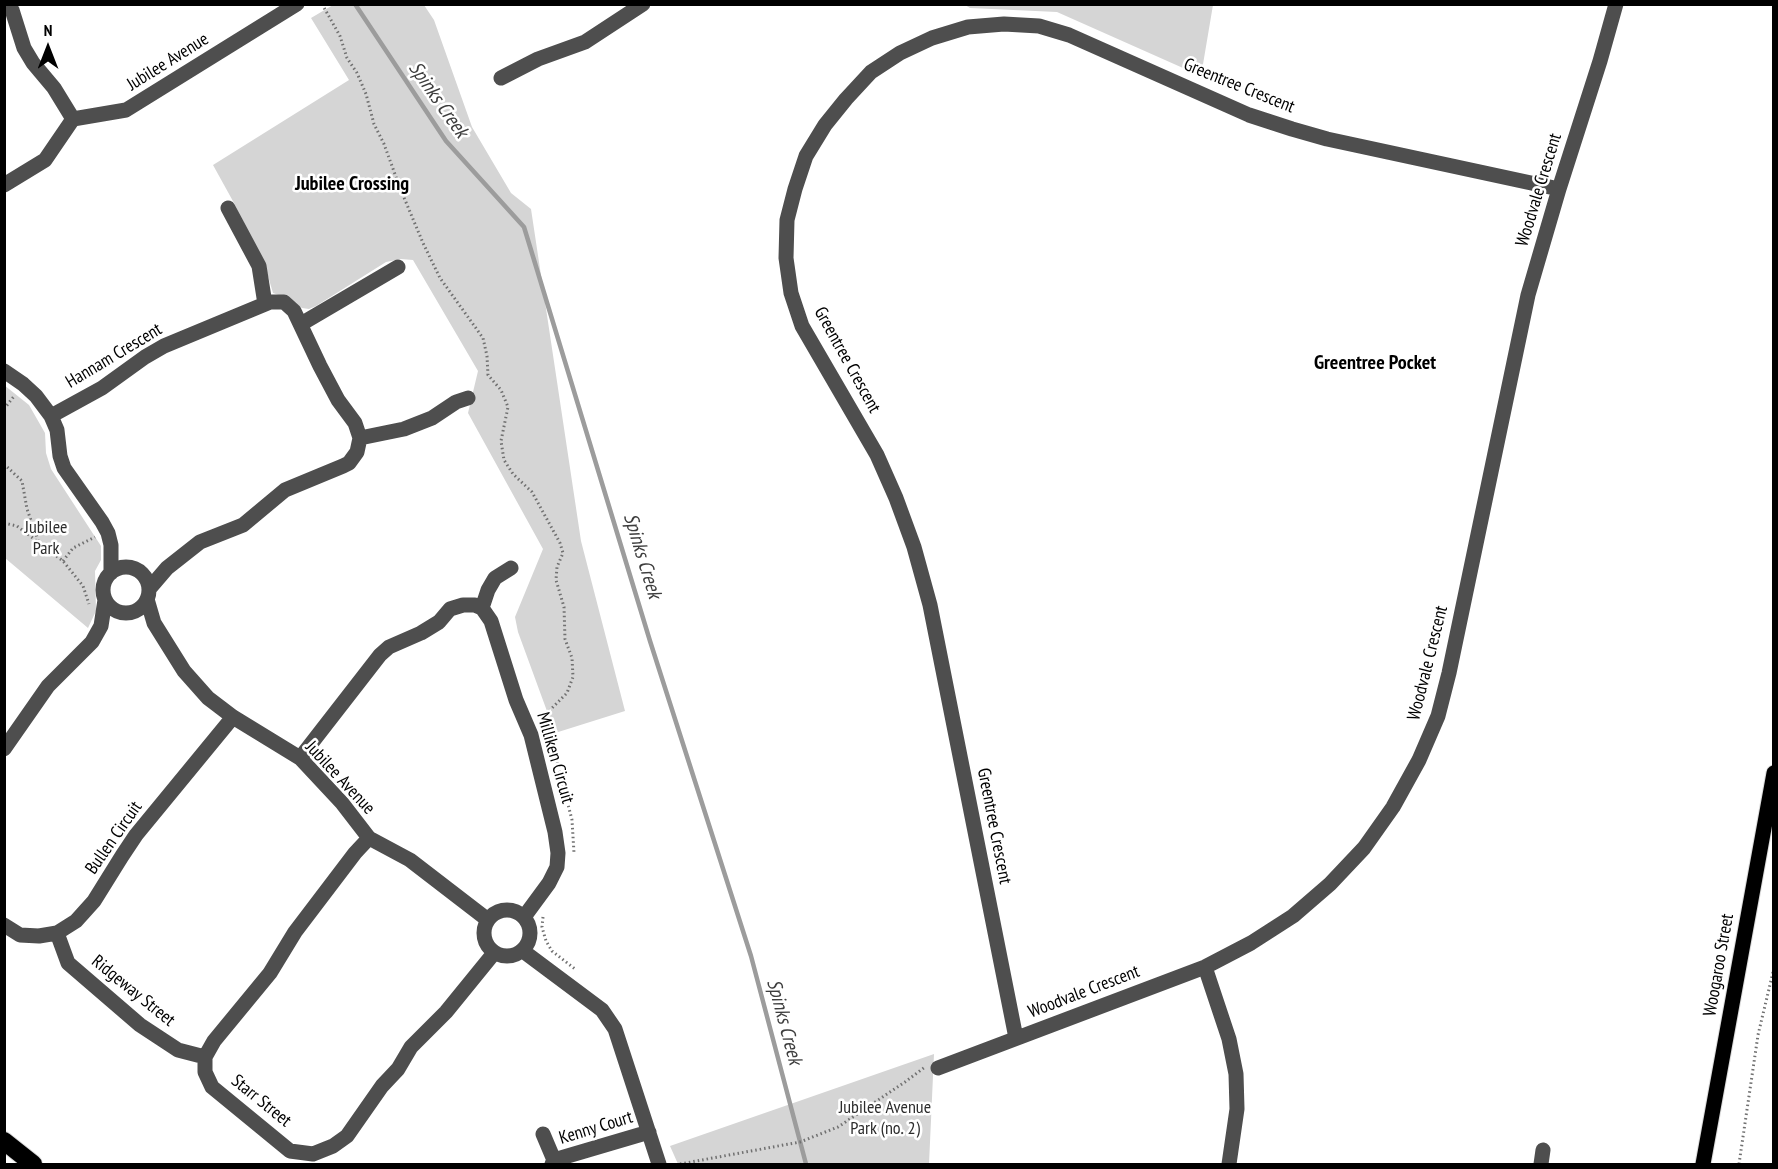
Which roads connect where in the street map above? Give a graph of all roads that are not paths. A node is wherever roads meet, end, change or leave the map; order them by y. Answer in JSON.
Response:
{"nodes":[{"id":1,"x":6,"y":4,"type":"edge"},
{"id":2,"x":297,"y":4,"type":"edge"},
{"id":3,"x":643,"y":4,"type":"edge"},
{"id":4,"x":1616,"y":4,"type":"edge"},
{"id":5,"x":501,"y":78,"type":"dead end"},
{"id":6,"x":74,"y":119,"type":"junction"},
{"id":7,"x":4,"y":185,"type":"edge"},
{"id":8,"x":1559,"y":189,"type":"junction"},
{"id":9,"x":228,"y":208,"type":"dead end"},
{"id":10,"x":398,"y":267,"type":"dead end"},
{"id":11,"x":265,"y":303,"type":"junction"},
{"id":12,"x":301,"y":324,"type":"junction"},
{"id":13,"x":4,"y":371,"type":"edge"},
{"id":14,"x":468,"y":398,"type":"dead end"},
{"id":15,"x":51,"y":417,"type":"junction"},
{"id":16,"x":360,"y":438,"type":"junction"},
{"id":17,"x":110,"y":539,"type":"junction"},
{"id":18,"x":167,"y":568,"type":"junction"},
{"id":19,"x":511,"y":568,"type":"dead end"},
{"id":20,"x":134,"y":569,"type":"junction"},
{"id":21,"x":111,"y":573,"type":"junction"},
{"id":22,"x":148,"y":594,"type":"junction"},
{"id":23,"x":105,"y":600,"type":"junction"},
{"id":24,"x":482,"y":608,"type":"junction"},
{"id":25,"x":127,"y":612,"type":"junction"},
{"id":26,"x":154,"y":623,"type":"junction"},
{"id":27,"x":101,"y":626,"type":"junction"},
{"id":28,"x":233,"y":717,"type":"junction"},
{"id":29,"x":4,"y":749,"type":"edge"},
{"id":30,"x":300,"y":758,"type":"junction"},
{"id":31,"x":1773,"y":773,"type":"edge"},
{"id":32,"x":369,"y":838,"type":"junction"},
{"id":33,"x":524,"y":917,"type":"junction"},
{"id":34,"x":489,"y":920,"type":"junction"},
{"id":35,"x":4,"y":925,"type":"edge"},
{"id":36,"x":57,"y":933,"type":"junction"},
{"id":37,"x":523,"y":951,"type":"junction"},
{"id":38,"x":494,"y":953,"type":"junction"},
{"id":39,"x":1205,"y":967,"type":"junction"},
{"id":40,"x":1016,"y":1038,"type":"junction"},
{"id":41,"x":206,"y":1057,"type":"junction"},
{"id":42,"x":941,"y":1066,"type":"road end"},
{"id":43,"x":649,"y":1132,"type":"junction"},
{"id":44,"x":543,"y":1134,"type":"dead end"},
{"id":45,"x":4,"y":1141,"type":"edge"},
{"id":46,"x":322,"y":1158,"type":"edge"},
{"id":47,"x":553,"y":1162,"type":"edge"},
{"id":48,"x":33,"y":1164,"type":"edge"},
{"id":49,"x":659,"y":1164,"type":"edge"},
{"id":50,"x":1229,"y":1164,"type":"edge"},
{"id":51,"x":1703,"y":1164,"type":"edge"}],
"edges":[{"from":1,"to":6,"type":"street"},
{"from":2,"to":6,"type":"street","name":"Jubilee Avenue"},
{"from":3,"to":5,"type":"street"},
{"from":4,"to":8,"type":"street","name":"Woodvale Crescent"},
{"from":6,"to":7,"type":"street"},
{"from":8,"to":39,"type":"street","name":"Woodvale Crescent"},
{"from":8,"to":40,"type":"street","name":"Greentree Crescent"},
{"from":9,"to":11,"type":"street"},
{"from":10,"to":12,"type":"street"},
{"from":11,"to":12,"type":"street"},
{"from":11,"to":15,"type":"street","name":"Hannam Crescent"},
{"from":12,"to":16,"type":"street"},
{"from":13,"to":15,"type":"street","name":"Jubilee Avenue"},
{"from":14,"to":16,"type":"street"},
{"from":15,"to":17,"type":"street","name":"Jubilee Avenue"},
{"from":16,"to":18,"type":"street"},
{"from":17,"to":20,"type":"street","name":"Jubilee Avenue"},
{"from":17,"to":21,"type":"street"},
{"from":18,"to":20,"type":"street"},
{"from":18,"to":22,"type":"street"},
{"from":19,"to":24,"type":"street"},
{"from":20,"to":21,"type":"street"},
{"from":20,"to":22,"type":"street","name":"Jubilee Avenue"},
{"from":21,"to":23,"type":"street"},
{"from":22,"to":25,"type":"street"},
{"from":22,"to":26,"type":"street","name":"Jubilee Avenue"},
{"from":23,"to":25,"type":"street"},
{"from":23,"to":27,"type":"street"},
{"from":24,"to":30,"type":"street"},
{"from":24,"to":33,"type":"street","name":"Milliken Circuit"},
{"from":25,"to":26,"type":"street"},
{"from":25,"to":27,"type":"street"},
{"from":26,"to":28,"type":"street","name":"Jubilee Avenue"},
{"from":27,"to":29,"type":"street"},
{"from":28,"to":30,"type":"street","name":"Jubilee Avenue"},
{"from":28,"to":36,"type":"street","name":"Bullen Circuit"},
{"from":30,"to":32,"type":"street","name":"Jubilee Avenue"},
{"from":31,"to":51,"type":"main road","name":"Woogaroo Street"},
{"from":32,"to":34,"type":"street","name":"Jubilee Avenue"},
{"from":32,"to":41,"type":"street"},
{"from":33,"to":34,"type":"street"},
{"from":33,"to":37,"type":"street"},
{"from":34,"to":38,"type":"street"},
{"from":35,"to":36,"type":"street"},
{"from":36,"to":41,"type":"street","name":"Ridgeway Street"},
{"from":37,"to":38,"type":"street"},
{"from":37,"to":43,"type":"street"},
{"from":38,"to":46,"type":"street","name":"Starr Street"},
{"from":39,"to":40,"type":"street","name":"Woodvale Crescent"},
{"from":39,"to":50,"type":"street"},
{"from":40,"to":42,"type":"street","name":"Woodvale Crescent"},
{"from":41,"to":46,"type":"street","name":"Starr Street"},
{"from":43,"to":47,"type":"street","name":"Kenny Court"},
{"from":43,"to":49,"type":"street"},
{"from":44,"to":47,"type":"street","name":"Kenny Court"},
{"from":45,"to":48,"type":"highway"}]}
